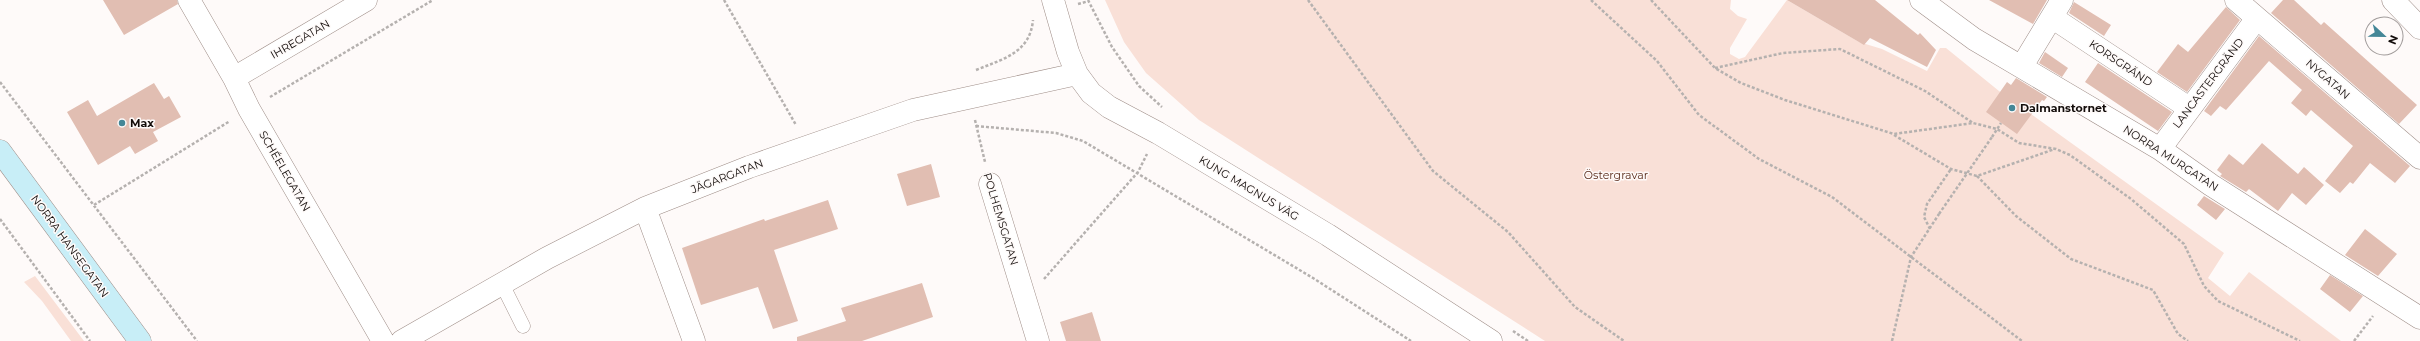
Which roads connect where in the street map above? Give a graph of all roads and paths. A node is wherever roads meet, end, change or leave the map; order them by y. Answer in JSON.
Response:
{"nodes":[{"id":1,"x":189,"y":0,"type":"edge"},
{"id":2,"x":366,"y":0,"type":"edge"},
{"id":3,"x":724,"y":0,"type":"edge"},
{"id":4,"x":1053,"y":0,"type":"edge"},
{"id":5,"x":1088,"y":0,"type":"edge"},
{"id":6,"x":1308,"y":0,"type":"edge"},
{"id":7,"x":1591,"y":0,"type":"edge"},
{"id":8,"x":1651,"y":0,"type":"edge"},
{"id":9,"x":1921,"y":0,"type":"edge"},
{"id":10,"x":2236,"y":0,"type":"edge"},
{"id":11,"x":2393,"y":0,"type":"edge"},
{"id":12,"x":2057,"y":9,"type":"edge"},
{"id":13,"x":1033,"y":16,"type":"dead end"},
{"id":14,"x":2257,"y":18,"type":"junction"},
{"id":15,"x":2420,"y":28,"type":"edge"},
{"id":16,"x":2022,"y":66,"type":"junction"},
{"id":17,"x":1714,"y":68,"type":"junction"},
{"id":18,"x":1077,"y":74,"type":"junction"},
{"id":19,"x":234,"y":78,"type":"junction"},
{"id":20,"x":0,"y":82,"type":"edge"},
{"id":21,"x":970,"y":96,"type":"junction"},
{"id":22,"x":2189,"y":108,"type":"junction"},
{"id":23,"x":1973,"y":123,"type":"junction"},
{"id":24,"x":2001,"y":123,"type":"dead end"},
{"id":25,"x":976,"y":126,"type":"junction"},
{"id":26,"x":1997,"y":129,"type":"junction"},
{"id":27,"x":1158,"y":133,"type":"junction"},
{"id":28,"x":1894,"y":134,"type":"junction"},
{"id":29,"x":808,"y":147,"type":"junction"},
{"id":30,"x":2056,"y":149,"type":"junction"},
{"id":31,"x":2160,"y":149,"type":"junction"},
{"id":32,"x":0,"y":151,"type":"edge"},
{"id":33,"x":2420,"y":158,"type":"edge"},
{"id":34,"x":1951,"y":169,"type":"junction"},
{"id":35,"x":1138,"y":172,"type":"junction"},
{"id":36,"x":1977,"y":176,"type":"junction"},
{"id":37,"x":990,"y":184,"type":"joint"},
{"id":38,"x":645,"y":208,"type":"junction"},
{"id":39,"x":0,"y":219,"type":"edge"},
{"id":40,"x":1930,"y":229,"type":"junction"},
{"id":41,"x":1911,"y":257,"type":"junction"},
{"id":42,"x":502,"y":284,"type":"junction"},
{"id":43,"x":1023,"y":292,"type":"junction"},
{"id":44,"x":2387,"y":297,"type":"junction"},
{"id":45,"x":2420,"y":318,"type":"edge"},
{"id":46,"x":523,"y":326,"type":"dead end"},
{"id":47,"x":90,"y":341,"type":"edge"},
{"id":48,"x":140,"y":341,"type":"edge"},
{"id":49,"x":197,"y":341,"type":"edge"},
{"id":50,"x":383,"y":341,"type":"edge"},
{"id":51,"x":402,"y":341,"type":"edge"},
{"id":52,"x":694,"y":341,"type":"edge"},
{"id":53,"x":1038,"y":341,"type":"edge"},
{"id":54,"x":1411,"y":341,"type":"edge"},
{"id":55,"x":1491,"y":341,"type":"edge"},
{"id":56,"x":1624,"y":341,"type":"edge"},
{"id":57,"x":1892,"y":341,"type":"edge"},
{"id":58,"x":2022,"y":341,"type":"edge"},
{"id":59,"x":2188,"y":341,"type":"edge"},
{"id":60,"x":2300,"y":341,"type":"edge"},
{"id":61,"x":2354,"y":341,"type":"edge"}],
"edges":[{"from":1,"to":19,"type":"street","name":"SCHÉELEGATAN"},
{"from":2,"to":19,"type":"street","name":"IHREGATAN"},
{"from":3,"to":29,"type":"path"},
{"from":4,"to":18,"type":"street","name":"KUNG MAGNUS VÄG"},
{"from":5,"to":27,"type":"path"},
{"from":6,"to":56,"type":"path"},
{"from":7,"to":41,"type":"path"},
{"from":8,"to":17,"type":"path"},
{"from":9,"to":16,"type":"street","name":"NORRA MURGATAN"},
{"from":10,"to":14,"type":"street","name":"NYGATAN"},
{"from":11,"to":15,"type":"street"},
{"from":12,"to":16,"type":"street"},
{"from":12,"to":22,"type":"street","name":"KORSGRÄND"},
{"from":13,"to":21,"type":"path","name":"POLHEMSGATAN"},
{"from":14,"to":22,"type":"street","name":"LANCASTERGRÄND"},
{"from":14,"to":33,"type":"street","name":"NYGATAN"},
{"from":16,"to":31,"type":"street","name":"NORRA MURGATAN"},
{"from":17,"to":23,"type":"path"},
{"from":17,"to":28,"type":"path"},
{"from":18,"to":21,"type":"street","name":"JÄGARGATAN"},
{"from":18,"to":27,"type":"street","name":"KUNG MAGNUS VÄG"},
{"from":19,"to":50,"type":"street","name":"SCHÉELEGATAN"},
{"from":20,"to":49,"type":"path"},
{"from":21,"to":25,"type":"path","name":"POLHEMSGATAN"},
{"from":21,"to":29,"type":"street","name":"JÄGARGATAN"},
{"from":22,"to":31,"type":"street","name":"LANCASTERGRÄND"},
{"from":23,"to":26,"type":"path"},
{"from":23,"to":28,"type":"path"},
{"from":24,"to":26,"type":"path"},
{"from":25,"to":35,"type":"path"},
{"from":25,"to":37,"type":"path","name":"POLHEMSGATAN"},
{"from":26,"to":30,"type":"path"},
{"from":26,"to":40,"type":"path","bridge":true},
{"from":27,"to":35,"type":"path"},
{"from":27,"to":55,"type":"street","name":"KUNG MAGNUS VÄG"},
{"from":28,"to":34,"type":"path"},
{"from":29,"to":38,"type":"street","name":"JÄGARGATAN"},
{"from":30,"to":36,"type":"path"},
{"from":30,"to":60,"type":"path"},
{"from":31,"to":44,"type":"street","name":"NORRA MURGATAN"},
{"from":32,"to":48,"type":"main road","name":"NORRA HANSEGATAN"},
{"from":34,"to":36,"type":"path"},
{"from":34,"to":40,"type":"path"},
{"from":35,"to":43,"type":"path"},
{"from":35,"to":54,"type":"path"},
{"from":36,"to":59,"type":"path"},
{"from":37,"to":43,"type":"street","name":"POLHEMSGATAN"},
{"from":38,"to":42,"type":"street","name":"JÄGARGATAN"},
{"from":38,"to":52,"type":"street"},
{"from":39,"to":47,"type":"path"},
{"from":40,"to":41,"type":"path"},
{"from":41,"to":57,"type":"path"},
{"from":41,"to":58,"type":"path"},
{"from":42,"to":46,"type":"lane"},
{"from":42,"to":51,"type":"street","name":"JÄGARGATAN"},
{"from":43,"to":53,"type":"street","name":"POLHEMSGATAN"},
{"from":44,"to":45,"type":"street","name":"NORRA MURGATAN"},
{"from":44,"to":61,"type":"path"}]}
